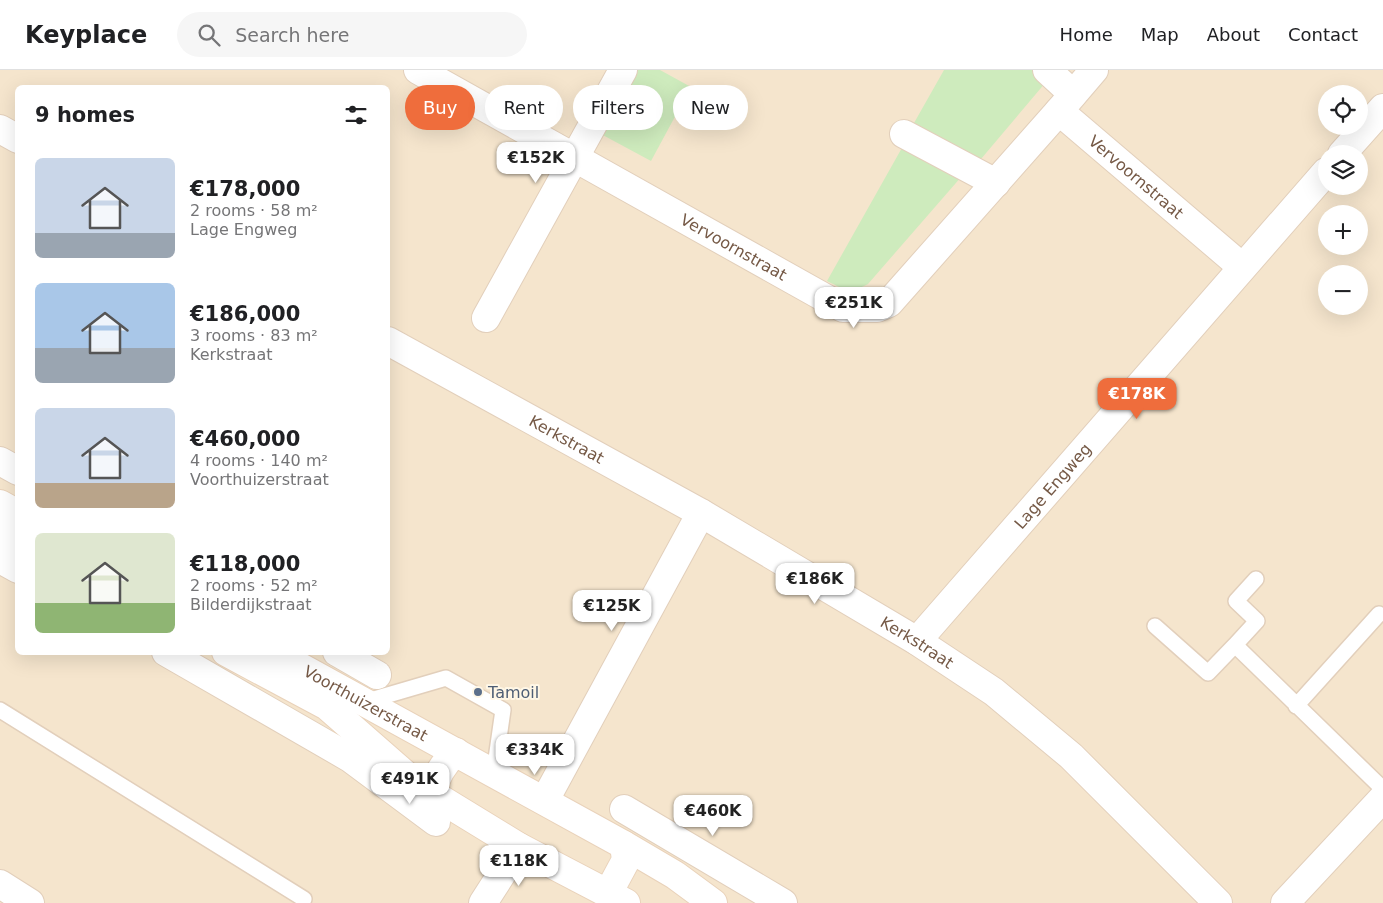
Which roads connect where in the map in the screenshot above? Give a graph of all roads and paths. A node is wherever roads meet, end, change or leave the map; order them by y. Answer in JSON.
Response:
{"nodes":[{"id":1,"x":418,"y":70,"type":"edge"},
{"id":2,"x":623,"y":70,"type":"edge"},
{"id":3,"x":1047,"y":70,"type":"edge"},
{"id":4,"x":1094,"y":70,"type":"edge"},
{"id":5,"x":1066,"y":103,"type":"junction"},
{"id":6,"x":1383,"y":108,"type":"edge"},
{"id":7,"x":0,"y":129,"type":"edge"},
{"id":8,"x":904,"y":134,"type":"dead end"},
{"id":9,"x":15,"y":137,"type":"edge"},
{"id":10,"x":1350,"y":145,"type":"edge"},
{"id":11,"x":574,"y":158,"type":"junction"},
{"id":12,"x":1318,"y":181,"type":"edge"},
{"id":13,"x":996,"y":183,"type":"junction"},
{"id":14,"x":1242,"y":267,"type":"junction"},
{"id":15,"x":486,"y":318,"type":"dead end"},
{"id":16,"x":390,"y":342,"type":"edge"},
{"id":17,"x":0,"y":461,"type":"edge"},
{"id":18,"x":15,"y":469,"type":"edge"},
{"id":19,"x":0,"y":504,"type":"edge"},
{"id":20,"x":15,"y":512,"type":"edge"},
{"id":21,"x":701,"y":513,"type":"junction"},
{"id":22,"x":0,"y":532,"type":"edge"},
{"id":23,"x":15,"y":540,"type":"edge"},
{"id":24,"x":0,"y":559,"type":"edge"},
{"id":25,"x":15,"y":567,"type":"edge"},
{"id":26,"x":1256,"y":579,"type":"dead end"},
{"id":27,"x":1379,"y":614,"type":"dead end"},
{"id":28,"x":1155,"y":626,"type":"dead end"},
{"id":29,"x":916,"y":641,"type":"junction"},
{"id":30,"x":1235,"y":645,"type":"junction"},
{"id":31,"x":171,"y":655,"type":"edge"},
{"id":32,"x":250,"y":655,"type":"edge"},
{"id":33,"x":342,"y":655,"type":"edge"},
{"id":34,"x":273,"y":658,"type":"edge"},
{"id":35,"x":377,"y":675,"type":"dead end"},
{"id":36,"x":250,"y":700,"type":"junction"},
{"id":37,"x":364,"y":702,"type":"junction"},
{"id":38,"x":1296,"y":706,"type":"junction"},
{"id":39,"x":0,"y":710,"type":"edge"},
{"id":40,"x":456,"y":752,"type":"junction"},
{"id":41,"x":494,"y":773,"type":"junction"},
{"id":42,"x":1383,"y":790,"type":"edge"},
{"id":43,"x":432,"y":793,"type":"junction"},
{"id":44,"x":1383,"y":798,"type":"edge"},
{"id":45,"x":545,"y":800,"type":"junction"},
{"id":46,"x":624,"y":810,"type":"dead end"},
{"id":47,"x":436,"y":822,"type":"dead end"},
{"id":48,"x":624,"y":845,"type":"junction"},
{"id":49,"x":519,"y":847,"type":"junction"},
{"id":50,"x":0,"y":884,"type":"edge"},
{"id":51,"x":615,"y":897,"type":"edge"},
{"id":52,"x":304,"y":899,"type":"dead end"},
{"id":53,"x":781,"y":902,"type":"edge"},
{"id":54,"x":30,"y":903,"type":"edge"},
{"id":55,"x":483,"y":903,"type":"edge"},
{"id":56,"x":713,"y":903,"type":"edge"},
{"id":57,"x":1218,"y":903,"type":"edge"},
{"id":58,"x":1285,"y":903,"type":"edge"}],
"edges":[{"from":1,"to":11,"type":"street","name":"Vervoornstraat"},
{"from":2,"to":11,"type":"street"},
{"from":3,"to":5,"type":"street"},
{"from":4,"to":5,"type":"street"},
{"from":5,"to":13,"type":"street","name":"Vervoornstraat"},
{"from":5,"to":14,"type":"street","name":"Vervoornstraat"},
{"from":6,"to":10,"type":"street"},
{"from":7,"to":9,"type":"street"},
{"from":8,"to":13,"type":"street"},
{"from":11,"to":13,"type":"street","name":"Vervoornstraat"},
{"from":11,"to":15,"type":"street"},
{"from":12,"to":14,"type":"street","name":"Lage Engweg"},
{"from":14,"to":29,"type":"street","name":"Lage Engweg"},
{"from":16,"to":21,"type":"street","name":"Kerkstraat"},
{"from":17,"to":18,"type":"street"},
{"from":19,"to":20,"type":"street"},
{"from":21,"to":29,"type":"street","name":"Kerkstraat"},
{"from":21,"to":45,"type":"street"},
{"from":22,"to":23,"type":"street"},
{"from":24,"to":25,"type":"street"},
{"from":26,"to":30,"type":"lane"},
{"from":27,"to":38,"type":"lane"},
{"from":28,"to":30,"type":"lane"},
{"from":29,"to":57,"type":"street","name":"Kerkstraat"},
{"from":30,"to":38,"type":"lane"},
{"from":31,"to":36,"type":"street"},
{"from":32,"to":34,"type":"street","name":"Voorthuizerstraat"},
{"from":33,"to":35,"type":"street","name":"Voorthuizerstraat"},
{"from":34,"to":36,"type":"street"},
{"from":34,"to":37,"type":"street","name":"Voorthuizerstraat"},
{"from":34,"to":43,"type":"street","name":"Voorthuizerstraat"},
{"from":36,"to":47,"type":"street"},
{"from":37,"to":40,"type":"street","name":"Voorthuizerstraat"},
{"from":37,"to":41,"type":"lane"},
{"from":38,"to":42,"type":"lane"},
{"from":39,"to":52,"type":"lane"},
{"from":40,"to":41,"type":"street","name":"Voorthuizerstraat"},
{"from":40,"to":43,"type":"street"},
{"from":41,"to":45,"type":"street","name":"Voorthuizerstraat"},
{"from":43,"to":49,"type":"street","name":"Voorthuizerstraat"},
{"from":44,"to":58,"type":"street"},
{"from":45,"to":48,"type":"street","name":"Voorthuizerstraat"},
{"from":46,"to":53,"type":"street"},
{"from":48,"to":51,"type":"street","name":"Voorthuizerstraat"},
{"from":48,"to":56,"type":"street","name":"Voorthuizerstraat"},
{"from":49,"to":51,"type":"street","name":"Voorthuizerstraat"},
{"from":49,"to":55,"type":"street"},
{"from":50,"to":54,"type":"street"}]}
